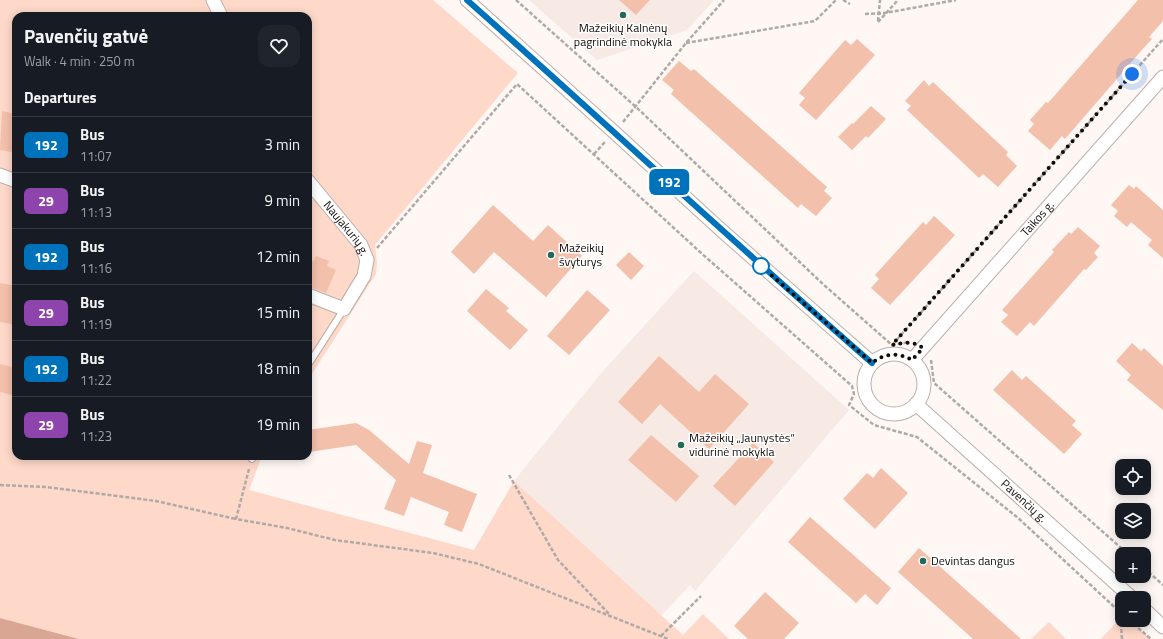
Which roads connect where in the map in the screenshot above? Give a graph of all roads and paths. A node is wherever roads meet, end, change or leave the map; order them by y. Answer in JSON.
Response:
{"nodes":[{"id":1,"x":213,"y":0,"type":"edge"},
{"id":2,"x":467,"y":0,"type":"edge"},
{"id":3,"x":516,"y":0,"type":"edge"},
{"id":4,"x":724,"y":0,"type":"edge"},
{"id":5,"x":836,"y":0,"type":"edge"},
{"id":6,"x":843,"y":0,"type":"edge"},
{"id":7,"x":880,"y":0,"type":"edge"},
{"id":8,"x":898,"y":0,"type":"edge"},
{"id":9,"x":956,"y":0,"type":"edge"},
{"id":10,"x":850,"y":4,"type":"dead end"},
{"id":11,"x":219,"y":12,"type":"edge"},
{"id":12,"x":886,"y":13,"type":"junction"},
{"id":13,"x":865,"y":14,"type":"dead end"},
{"id":14,"x":878,"y":14,"type":"junction"},
{"id":15,"x":1163,"y":40,"type":"edge"},
{"id":16,"x":686,"y":43,"type":"junction"},
{"id":17,"x":1163,"y":77,"type":"edge"},
{"id":18,"x":636,"y":107,"type":"junction"},
{"id":19,"x":614,"y":132,"type":"junction"},
{"id":20,"x":594,"y":154,"type":"junction"},
{"id":21,"x":0,"y":175,"type":"edge"},
{"id":22,"x":12,"y":180,"type":"edge"},
{"id":23,"x":312,"y":186,"type":"edge"},
{"id":24,"x":367,"y":260,"type":"junction"},
{"id":25,"x":312,"y":297,"type":"edge"},
{"id":26,"x":344,"y":309,"type":"junction"},
{"id":27,"x":892,"y":345,"type":"junction"},
{"id":28,"x":923,"y":348,"type":"junction"},
{"id":29,"x":312,"y":359,"type":"edge"},
{"id":30,"x":912,"y":360,"type":"junction"},
{"id":31,"x":872,"y":363,"type":"junction"},
{"id":32,"x":916,"y":404,"type":"junction"},
{"id":33,"x":252,"y":460,"type":"edge"},
{"id":34,"x":509,"y":475,"type":"dead end"},
{"id":35,"x":0,"y":485,"type":"edge"},
{"id":36,"x":236,"y":519,"type":"junction"},
{"id":37,"x":1120,"y":547,"type":"edge"},
{"id":38,"x":1151,"y":574,"type":"edge"},
{"id":39,"x":1163,"y":585,"type":"edge"},
{"id":40,"x":1124,"y":591,"type":"edge"},
{"id":41,"x":701,"y":596,"type":"dead end"},
{"id":42,"x":1115,"y":608,"type":"edge"},
{"id":43,"x":612,"y":616,"type":"junction"},
{"id":44,"x":1151,"y":616,"type":"edge"},
{"id":45,"x":1122,"y":627,"type":"edge"},
{"id":46,"x":1136,"y":627,"type":"edge"},
{"id":47,"x":1163,"y":627,"type":"edge"},
{"id":48,"x":661,"y":636,"type":"junction"},
{"id":49,"x":668,"y":639,"type":"edge"},
{"id":50,"x":1122,"y":639,"type":"edge"},
{"id":51,"x":1151,"y":639,"type":"edge"}],
"edges":[{"from":1,"to":11,"type":"street"},
{"from":2,"to":19,"type":"street"},
{"from":3,"to":18,"type":"path"},
{"from":4,"to":16,"type":"path"},
{"from":5,"to":16,"type":"path"},
{"from":6,"to":10,"type":"path"},
{"from":7,"to":14,"type":"path"},
{"from":8,"to":12,"type":"path"},
{"from":9,"to":12,"type":"path"},
{"from":12,"to":14,"type":"path"},
{"from":12,"to":14,"type":"path"},
{"from":13,"to":14,"type":"path"},
{"from":15,"to":27,"type":"path"},
{"from":16,"to":18,"type":"path"},
{"from":17,"to":28,"type":"street","name":"Taikos g."},
{"from":18,"to":19,"type":"path"},
{"from":18,"to":27,"type":"path"},
{"from":19,"to":20,"type":"path"},
{"from":19,"to":31,"type":"street"},
{"from":20,"to":24,"type":"path"},
{"from":20,"to":42,"type":"path"},
{"from":21,"to":22,"type":"street"},
{"from":23,"to":24,"type":"street","name":"Naujakurių g."},
{"from":24,"to":26,"type":"street","name":"Naujakurių g."},
{"from":25,"to":26,"type":"street"},
{"from":26,"to":29,"type":"lane"},
{"from":27,"to":28,"type":"path"},
{"from":28,"to":30,"type":"street","name":"Taikos g."},
{"from":28,"to":37,"type":"path"},
{"from":30,"to":31,"type":"street"},
{"from":30,"to":32,"type":"street"},
{"from":31,"to":32,"type":"street"},
{"from":32,"to":40,"type":"street","name":"Pavenčių g."},
{"from":33,"to":36,"type":"path"},
{"from":34,"to":43,"type":"path"},
{"from":35,"to":36,"type":"path"},
{"from":36,"to":43,"type":"path"},
{"from":38,"to":39,"type":"path"},
{"from":41,"to":48,"type":"path"},
{"from":43,"to":48,"type":"path"},
{"from":44,"to":47,"type":"street"},
{"from":45,"to":50,"type":"path"},
{"from":46,"to":51,"type":"path"},
{"from":48,"to":49,"type":"path"}]}
